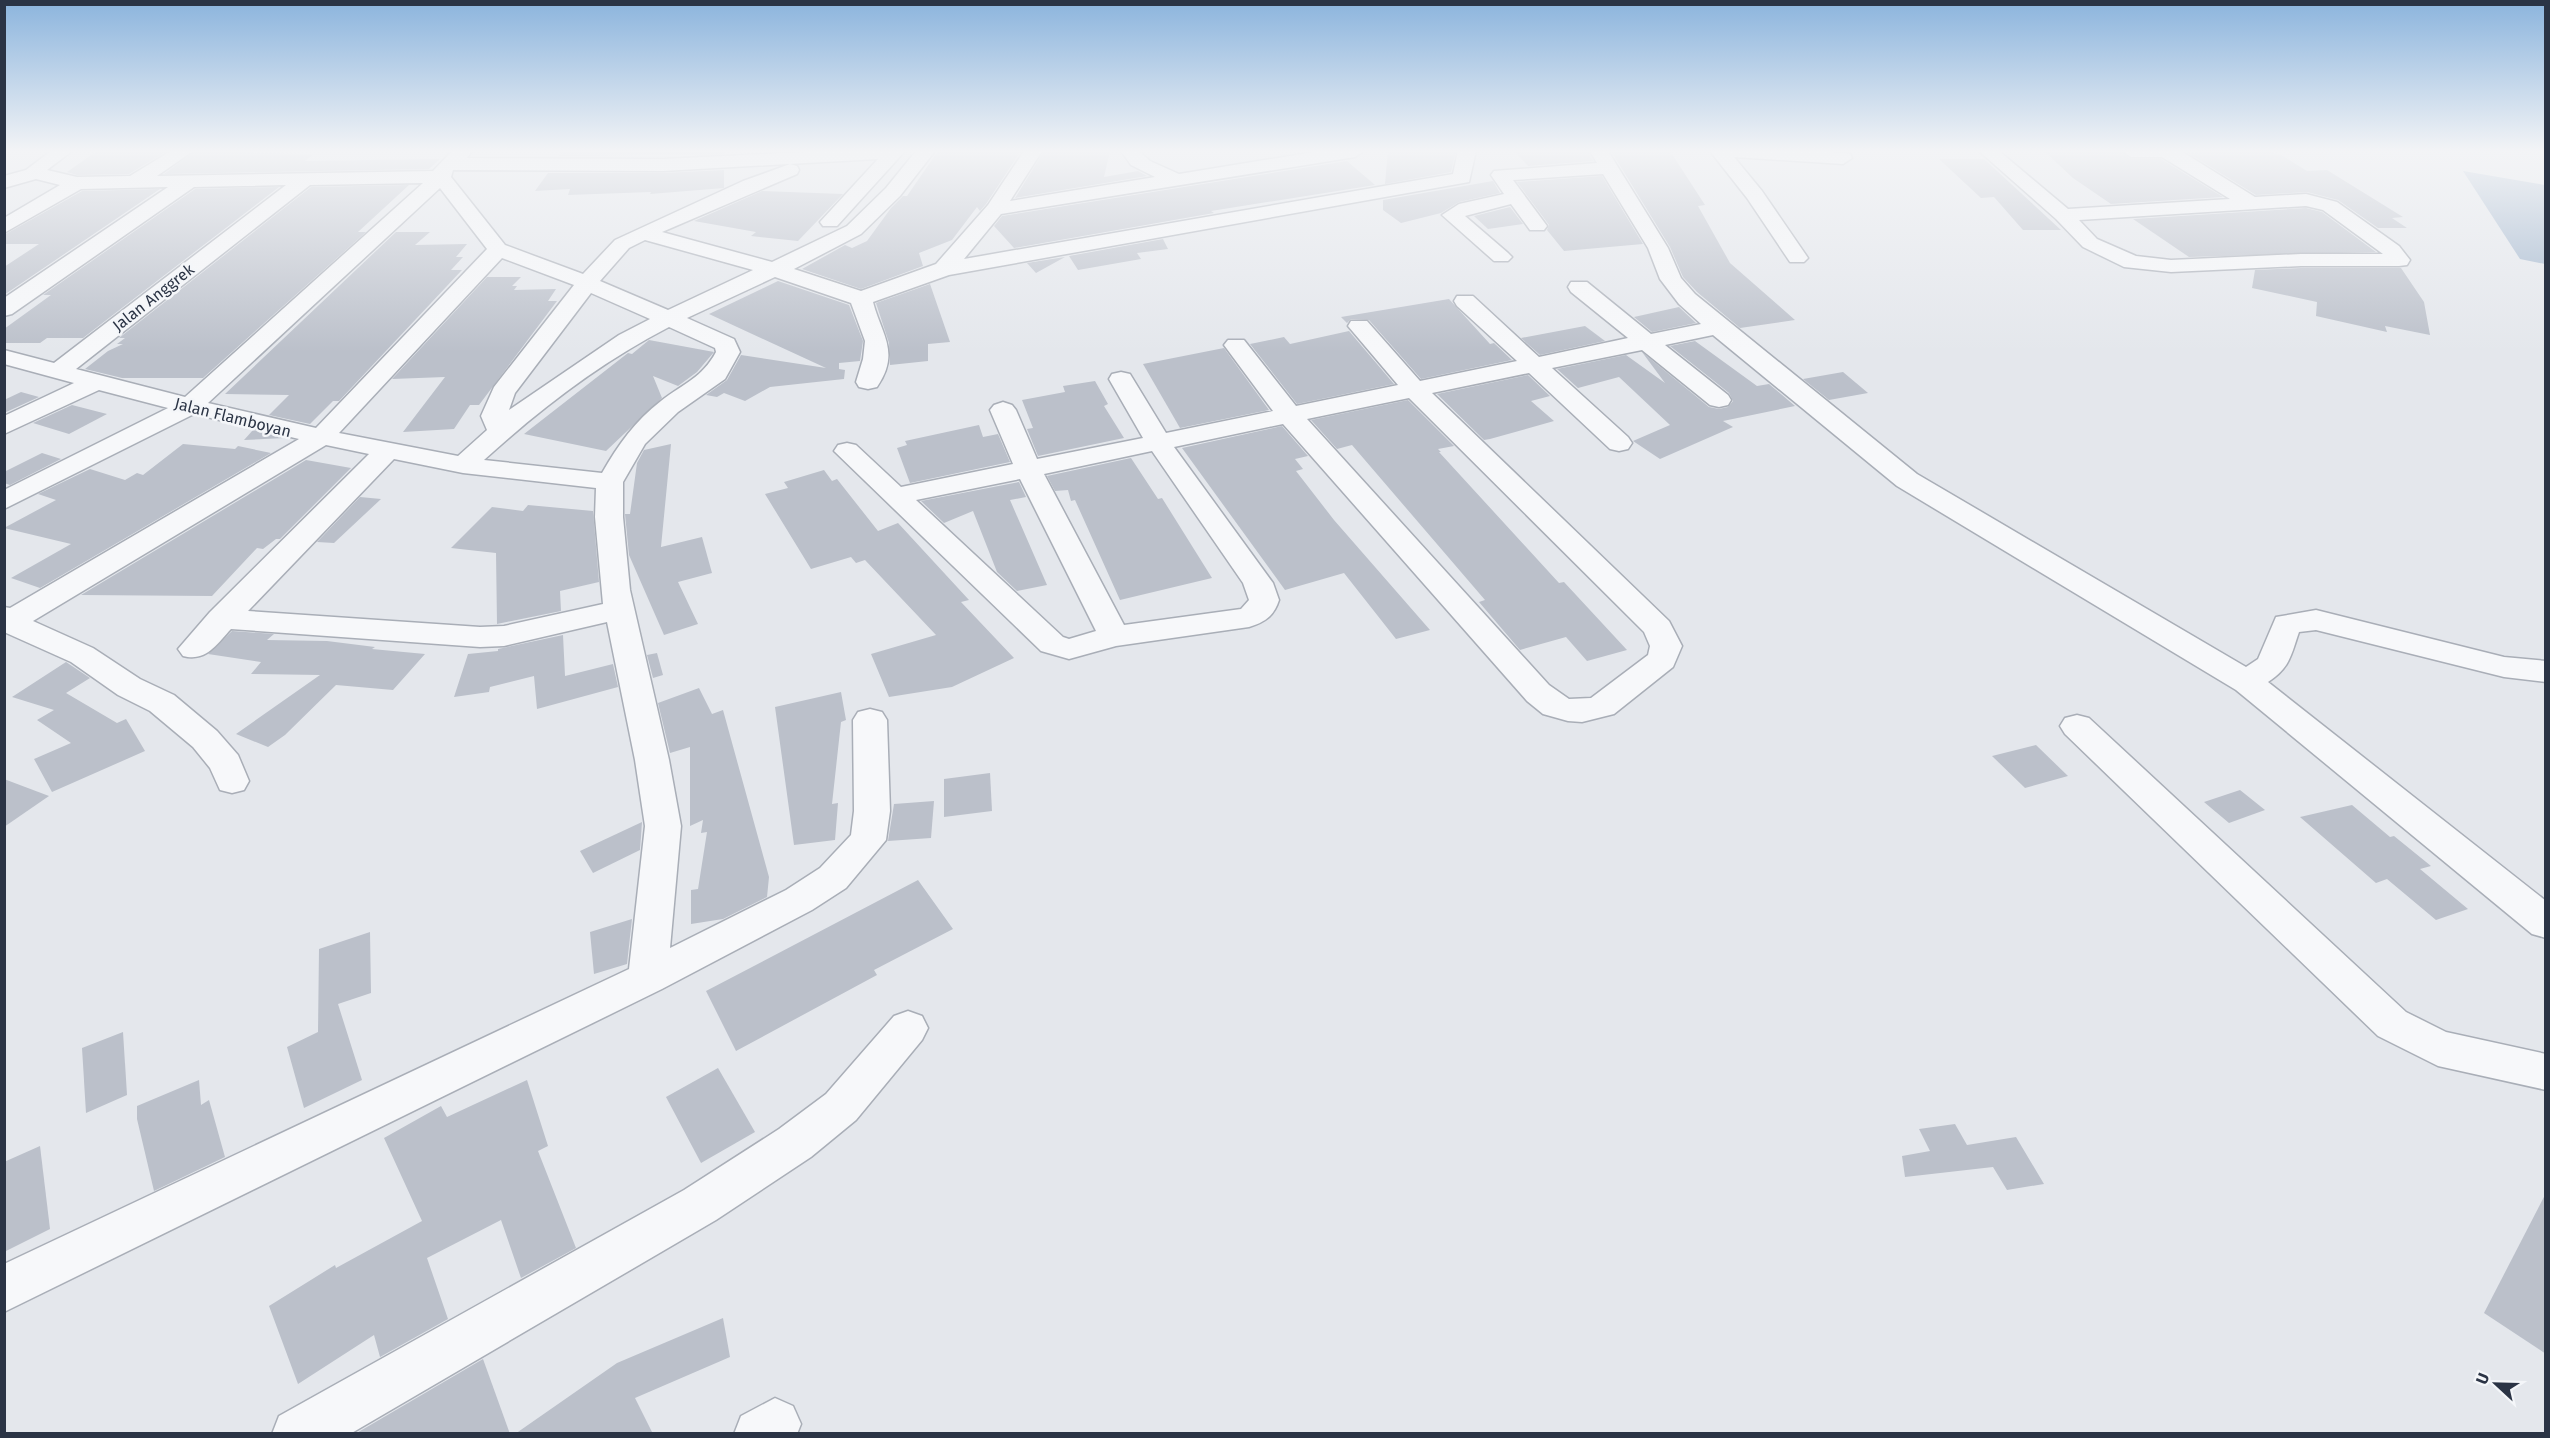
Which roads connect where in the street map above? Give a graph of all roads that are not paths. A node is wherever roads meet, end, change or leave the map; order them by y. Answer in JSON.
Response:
{"nodes":[{"id":1,"x":20,"y":218,"type":"edge"},
{"id":2,"x":136,"y":218,"type":"edge"},
{"id":3,"x":256,"y":218,"type":"edge"},
{"id":4,"x":393,"y":218,"type":"edge"},
{"id":5,"x":481,"y":218,"type":"edge"},
{"id":6,"x":676,"y":218,"type":"edge"},
{"id":7,"x":835,"y":218,"type":"edge"},
{"id":8,"x":866,"y":218,"type":"edge"},
{"id":9,"x":987,"y":218,"type":"edge"},
{"id":10,"x":1228,"y":218,"type":"edge"},
{"id":11,"x":1456,"y":218,"type":"edge"},
{"id":12,"x":1531,"y":218,"type":"edge"},
{"id":13,"x":1640,"y":218,"type":"edge"},
{"id":14,"x":1770,"y":218,"type":"edge"},
{"id":15,"x":2066,"y":218,"type":"edge"},
{"id":16,"x":2347,"y":218,"type":"edge"},
{"id":17,"x":1537,"y":226,"type":"dead end"},
{"id":18,"x":4,"y":228,"type":"edge"},
{"id":19,"x":643,"y":233,"type":"junction"},
{"id":20,"x":498,"y":249,"type":"junction"},
{"id":21,"x":1501,"y":257,"type":"dead end"},
{"id":22,"x":1797,"y":258,"type":"dead end"},
{"id":23,"x":769,"y":267,"type":"junction"},
{"id":24,"x":944,"y":269,"type":"junction"},
{"id":25,"x":585,"y":282,"type":"junction"},
{"id":26,"x":1579,"y":287,"type":"dead end"},
{"id":27,"x":861,"y":300,"type":"junction"},
{"id":28,"x":1465,"y":301,"type":"dead end"},
{"id":29,"x":4,"y":309,"type":"edge"},
{"id":30,"x":657,"y":313,"type":"junction"},
{"id":31,"x":1359,"y":326,"type":"dead end"},
{"id":32,"x":1718,"y":327,"type":"junction"},
{"id":33,"x":1645,"y":342,"type":"junction"},
{"id":34,"x":1236,"y":345,"type":"dead end"},
{"id":35,"x":4,"y":357,"type":"edge"},
{"id":36,"x":1532,"y":366,"type":"junction"},
{"id":37,"x":58,"y":372,"type":"junction"},
{"id":38,"x":1121,"y":379,"type":"dead end"},
{"id":39,"x":96,"y":382,"type":"junction"},
{"id":40,"x":868,"y":382,"type":"dead end"},
{"id":41,"x":1415,"y":390,"type":"junction"},
{"id":42,"x":1719,"y":400,"type":"dead end"},
{"id":43,"x":189,"y":407,"type":"junction"},
{"id":44,"x":1003,"y":410,"type":"dead end"},
{"id":45,"x":1290,"y":416,"type":"junction"},
{"id":46,"x":497,"y":424,"type":"junction"},
{"id":47,"x":4,"y":426,"type":"edge"},
{"id":48,"x":320,"y":438,"type":"junction"},
{"id":49,"x":1158,"y":442,"type":"junction"},
{"id":50,"x":1619,"y":443,"type":"dead end"},
{"id":51,"x":388,"y":450,"type":"junction"},
{"id":52,"x":847,"y":451,"type":"dead end"},
{"id":53,"x":454,"y":463,"type":"junction"},
{"id":54,"x":1028,"y":469,"type":"junction"},
{"id":55,"x":610,"y":482,"type":"junction"},
{"id":56,"x":897,"y":496,"type":"junction"},
{"id":57,"x":4,"y":501,"type":"edge"},
{"id":58,"x":619,"y":610,"type":"junction"},
{"id":59,"x":7,"y":619,"type":"edge"},
{"id":60,"x":221,"y":620,"type":"junction"},
{"id":61,"x":1114,"y":636,"type":"junction"},
{"id":62,"x":194,"y":649,"type":"dead end"},
{"id":63,"x":2546,"y":672,"type":"edge"},
{"id":64,"x":2247,"y":682,"type":"junction"},
{"id":65,"x":870,"y":720,"type":"dead end"},
{"id":66,"x":2077,"y":726,"type":"dead end"},
{"id":67,"x":232,"y":781,"type":"dead end"},
{"id":68,"x":2546,"y":923,"type":"edge"},
{"id":69,"x":648,"y":978,"type":"junction"},
{"id":70,"x":908,"y":1028,"type":"dead end"},
{"id":71,"x":2546,"y":1072,"type":"edge"},
{"id":72,"x":4,"y":1289,"type":"edge"},
{"id":73,"x":297,"y":1434,"type":"edge"}],
"edges":[{"from":1,"to":18,"type":"street"},
{"from":2,"to":29,"type":"street"},
{"from":3,"to":37,"type":"street","name":"Jalan Anggrek"},
{"from":4,"to":43,"type":"street"},
{"from":5,"to":20,"type":"street"},
{"from":6,"to":19,"type":"street"},
{"from":7,"to":23,"type":"street"},
{"from":8,"to":23,"type":"street"},
{"from":9,"to":24,"type":"street"},
{"from":10,"to":24,"type":"street"},
{"from":11,"to":21,"type":"street"},
{"from":12,"to":17,"type":"street"},
{"from":13,"to":32,"type":"street"},
{"from":14,"to":22,"type":"street"},
{"from":15,"to":16,"type":"street"},
{"from":19,"to":23,"type":"street"},
{"from":19,"to":25,"type":"street"},
{"from":20,"to":25,"type":"street"},
{"from":20,"to":48,"type":"street"},
{"from":23,"to":27,"type":"street"},
{"from":23,"to":30,"type":"street"},
{"from":24,"to":27,"type":"street"},
{"from":25,"to":30,"type":"street"},
{"from":25,"to":46,"type":"street"},
{"from":26,"to":33,"type":"street"},
{"from":27,"to":40,"type":"street"},
{"from":28,"to":36,"type":"street"},
{"from":30,"to":46,"type":"street"},
{"from":30,"to":55,"type":"street"},
{"from":31,"to":41,"type":"street"},
{"from":32,"to":33,"type":"street"},
{"from":32,"to":64,"type":"street"},
{"from":33,"to":36,"type":"street"},
{"from":33,"to":42,"type":"street"},
{"from":34,"to":45,"type":"street"},
{"from":35,"to":37,"type":"street","name":"Jalan Flamboyan"},
{"from":36,"to":41,"type":"street"},
{"from":36,"to":50,"type":"street"},
{"from":37,"to":39,"type":"street","name":"Jalan Flamboyan"},
{"from":38,"to":49,"type":"street"},
{"from":39,"to":43,"type":"street","name":"Jalan Flamboyan"},
{"from":39,"to":47,"type":"street"},
{"from":41,"to":45,"type":"street"},
{"from":41,"to":45,"type":"street"},
{"from":43,"to":48,"type":"street","name":"Jalan Flamboyan"},
{"from":43,"to":57,"type":"street"},
{"from":44,"to":54,"type":"street"},
{"from":45,"to":49,"type":"street"},
{"from":46,"to":53,"type":"street"},
{"from":48,"to":51,"type":"street","name":"Jalan Flamboyan"},
{"from":48,"to":59,"type":"street"},
{"from":49,"to":54,"type":"street"},
{"from":49,"to":61,"type":"street"},
{"from":51,"to":53,"type":"street","name":"Jalan Flamboyan"},
{"from":51,"to":60,"type":"street"},
{"from":52,"to":56,"type":"street"},
{"from":53,"to":55,"type":"street","name":"Jalan Flamboyan"},
{"from":54,"to":56,"type":"street"},
{"from":54,"to":61,"type":"street"},
{"from":55,"to":58,"type":"street"},
{"from":56,"to":61,"type":"street"},
{"from":58,"to":60,"type":"street"},
{"from":58,"to":69,"type":"street"},
{"from":59,"to":67,"type":"street"},
{"from":60,"to":62,"type":"street"},
{"from":63,"to":64,"type":"street"},
{"from":64,"to":68,"type":"street"},
{"from":65,"to":69,"type":"street"},
{"from":66,"to":71,"type":"street"},
{"from":69,"to":72,"type":"street"},
{"from":70,"to":73,"type":"street"}]}
